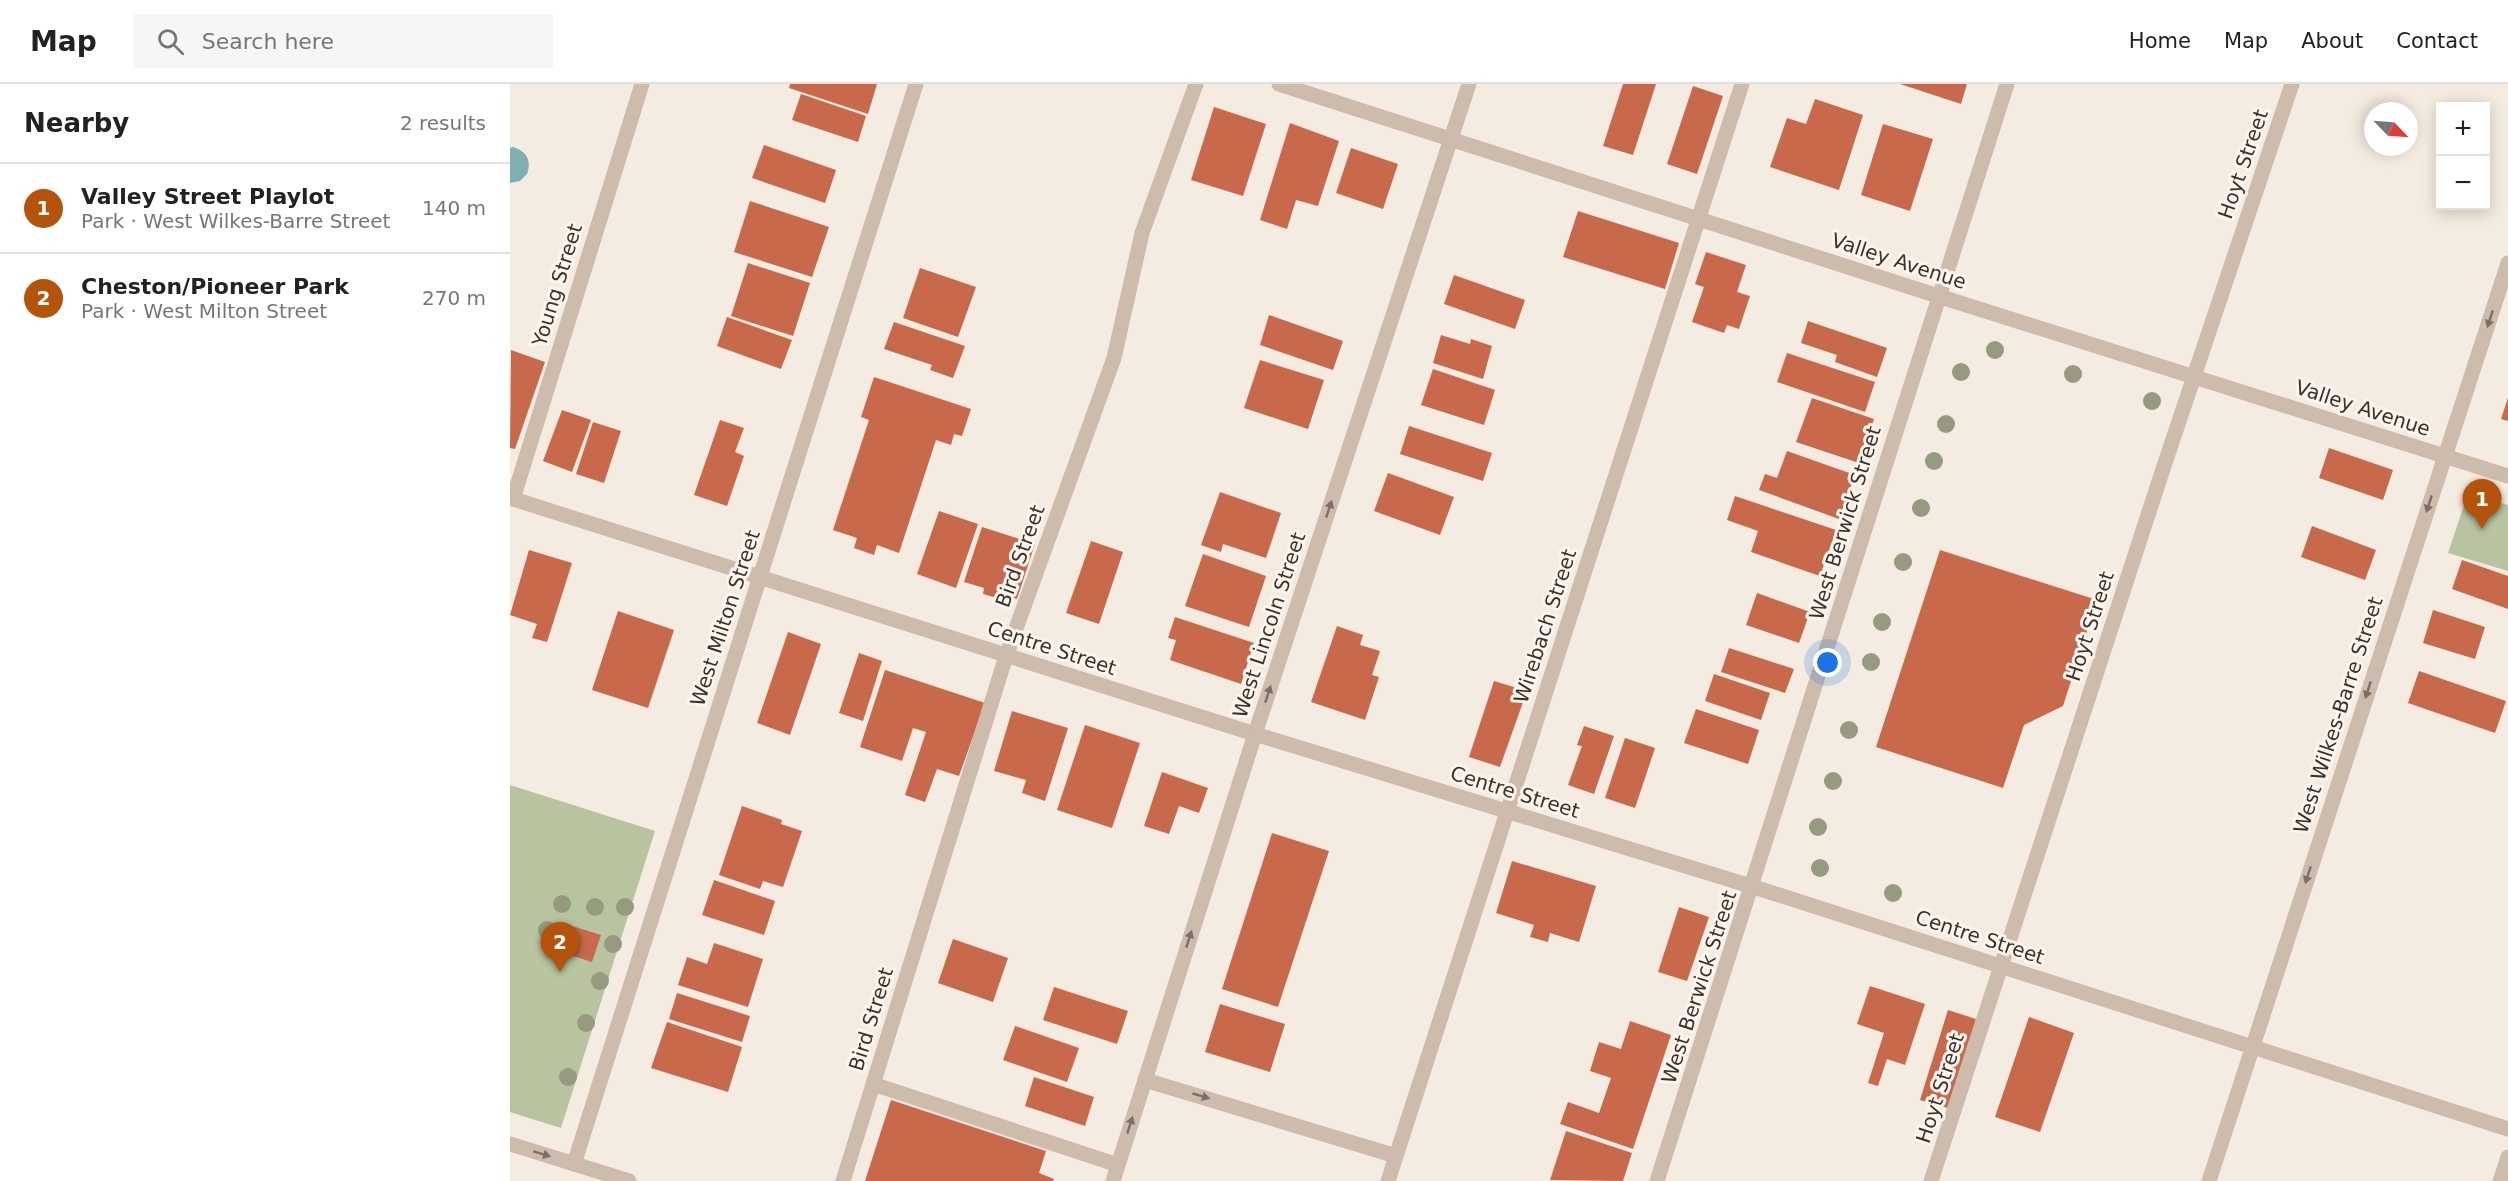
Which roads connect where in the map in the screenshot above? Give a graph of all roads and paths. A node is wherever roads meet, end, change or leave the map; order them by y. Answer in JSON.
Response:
{"nodes":[{"id":1,"x":642,"y":84,"type":"edge"},
{"id":2,"x":916,"y":84,"type":"edge"},
{"id":3,"x":1196,"y":84,"type":"edge"},
{"id":4,"x":1279,"y":84,"type":"edge"},
{"id":5,"x":1469,"y":84,"type":"edge"},
{"id":6,"x":1742,"y":84,"type":"edge"},
{"id":7,"x":2007,"y":84,"type":"edge"},
{"id":8,"x":2292,"y":84,"type":"edge"},
{"id":9,"x":1452,"y":138,"type":"junction"},
{"id":10,"x":1699,"y":219,"type":"junction"},
{"id":11,"x":2508,"y":263,"type":"edge"},
{"id":12,"x":1938,"y":296,"type":"junction"},
{"id":13,"x":2194,"y":377,"type":"junction"},
{"id":14,"x":2444,"y":456,"type":"junction"},
{"id":15,"x":2508,"y":476,"type":"edge"},
{"id":16,"x":511,"y":498,"type":"edge"},
{"id":17,"x":760,"y":576,"type":"junction"},
{"id":18,"x":1006,"y":656,"type":"junction"},
{"id":19,"x":1255,"y":734,"type":"junction"},
{"id":20,"x":1507,"y":812,"type":"junction"},
{"id":21,"x":1754,"y":887,"type":"junction"},
{"id":22,"x":2001,"y":966,"type":"junction"},
{"id":23,"x":2252,"y":1047,"type":"junction"},
{"id":24,"x":1145,"y":1080,"type":"junction"},
{"id":25,"x":873,"y":1084,"type":"junction"},
{"id":26,"x":2508,"y":1129,"type":"edge"},
{"id":27,"x":510,"y":1144,"type":"edge"},
{"id":28,"x":1396,"y":1156,"type":"junction"},
{"id":29,"x":2508,"y":1157,"type":"edge"},
{"id":30,"x":574,"y":1164,"type":"junction"},
{"id":31,"x":1118,"y":1165,"type":"junction"},
{"id":32,"x":629,"y":1181,"type":"edge"},
{"id":33,"x":843,"y":1181,"type":"edge"},
{"id":34,"x":1113,"y":1181,"type":"edge"},
{"id":35,"x":1388,"y":1181,"type":"edge"},
{"id":36,"x":1658,"y":1181,"type":"edge"},
{"id":37,"x":1931,"y":1181,"type":"edge"},
{"id":38,"x":2209,"y":1181,"type":"edge"},
{"id":39,"x":2500,"y":1181,"type":"edge"}],
"edges":[{"from":1,"to":16,"type":"street","name":"Young Street"},
{"from":2,"to":17,"type":"street","name":"West Milton Street"},
{"from":3,"to":18,"type":"street","name":"Bird Street"},
{"from":4,"to":9,"type":"street","name":"Valley Avenue"},
{"from":5,"to":9,"type":"street","name":"West Lincoln Street"},
{"from":6,"to":10,"type":"street","name":"Wirebach Street"},
{"from":7,"to":12,"type":"street","name":"West Berwick Street"},
{"from":8,"to":13,"type":"street","name":"Hoyt Street"},
{"from":9,"to":10,"type":"street","name":"Valley Avenue"},
{"from":19,"to":9,"type":"street","name":"West Lincoln Street","one_way":true},
{"from":10,"to":12,"type":"street","name":"Valley Avenue"},
{"from":10,"to":20,"type":"street","name":"Wirebach Street"},
{"from":11,"to":14,"type":"street","name":"West Wilkes-Barre Street","one_way":true},
{"from":12,"to":13,"type":"street","name":"Valley Avenue"},
{"from":12,"to":21,"type":"street","name":"West Berwick Street"},
{"from":13,"to":14,"type":"street","name":"Valley Avenue"},
{"from":13,"to":22,"type":"street","name":"Hoyt Street"},
{"from":14,"to":15,"type":"street","name":"Valley Avenue"},
{"from":14,"to":23,"type":"street","name":"West Wilkes-Barre Street","one_way":true},
{"from":16,"to":17,"type":"street","name":"Centre Street"},
{"from":17,"to":18,"type":"street","name":"Centre Street"},
{"from":17,"to":30,"type":"street","name":"West Milton Street"},
{"from":18,"to":19,"type":"street","name":"Centre Street"},
{"from":18,"to":25,"type":"street","name":"Bird Street"},
{"from":19,"to":20,"type":"street","name":"Centre Street"},
{"from":24,"to":19,"type":"street","name":"West Lincoln Street","one_way":true},
{"from":20,"to":21,"type":"street","name":"Centre Street"},
{"from":20,"to":28,"type":"street","name":"Wirebach Street"},
{"from":21,"to":22,"type":"street","name":"Centre Street"},
{"from":21,"to":36,"type":"street","name":"West Berwick Street"},
{"from":22,"to":23,"type":"street","name":"Centre Street"},
{"from":22,"to":37,"type":"street","name":"Hoyt Street"},
{"from":23,"to":26,"type":"street","name":"Centre Street"},
{"from":23,"to":38,"type":"street","name":"West Wilkes-Barre Street"},
{"from":24,"to":28,"type":"street","one_way":true},
{"from":31,"to":24,"type":"street","name":"West Lincoln Street","one_way":true},
{"from":25,"to":31,"type":"street"},
{"from":25,"to":33,"type":"street","name":"Bird Street"},
{"from":27,"to":30,"type":"street","one_way":true},
{"from":28,"to":35,"type":"street","name":"Wirebach Street"},
{"from":29,"to":39,"type":"street"},
{"from":30,"to":32,"type":"street"},
{"from":31,"to":34,"type":"street","name":"West Lincoln Street"}]}
